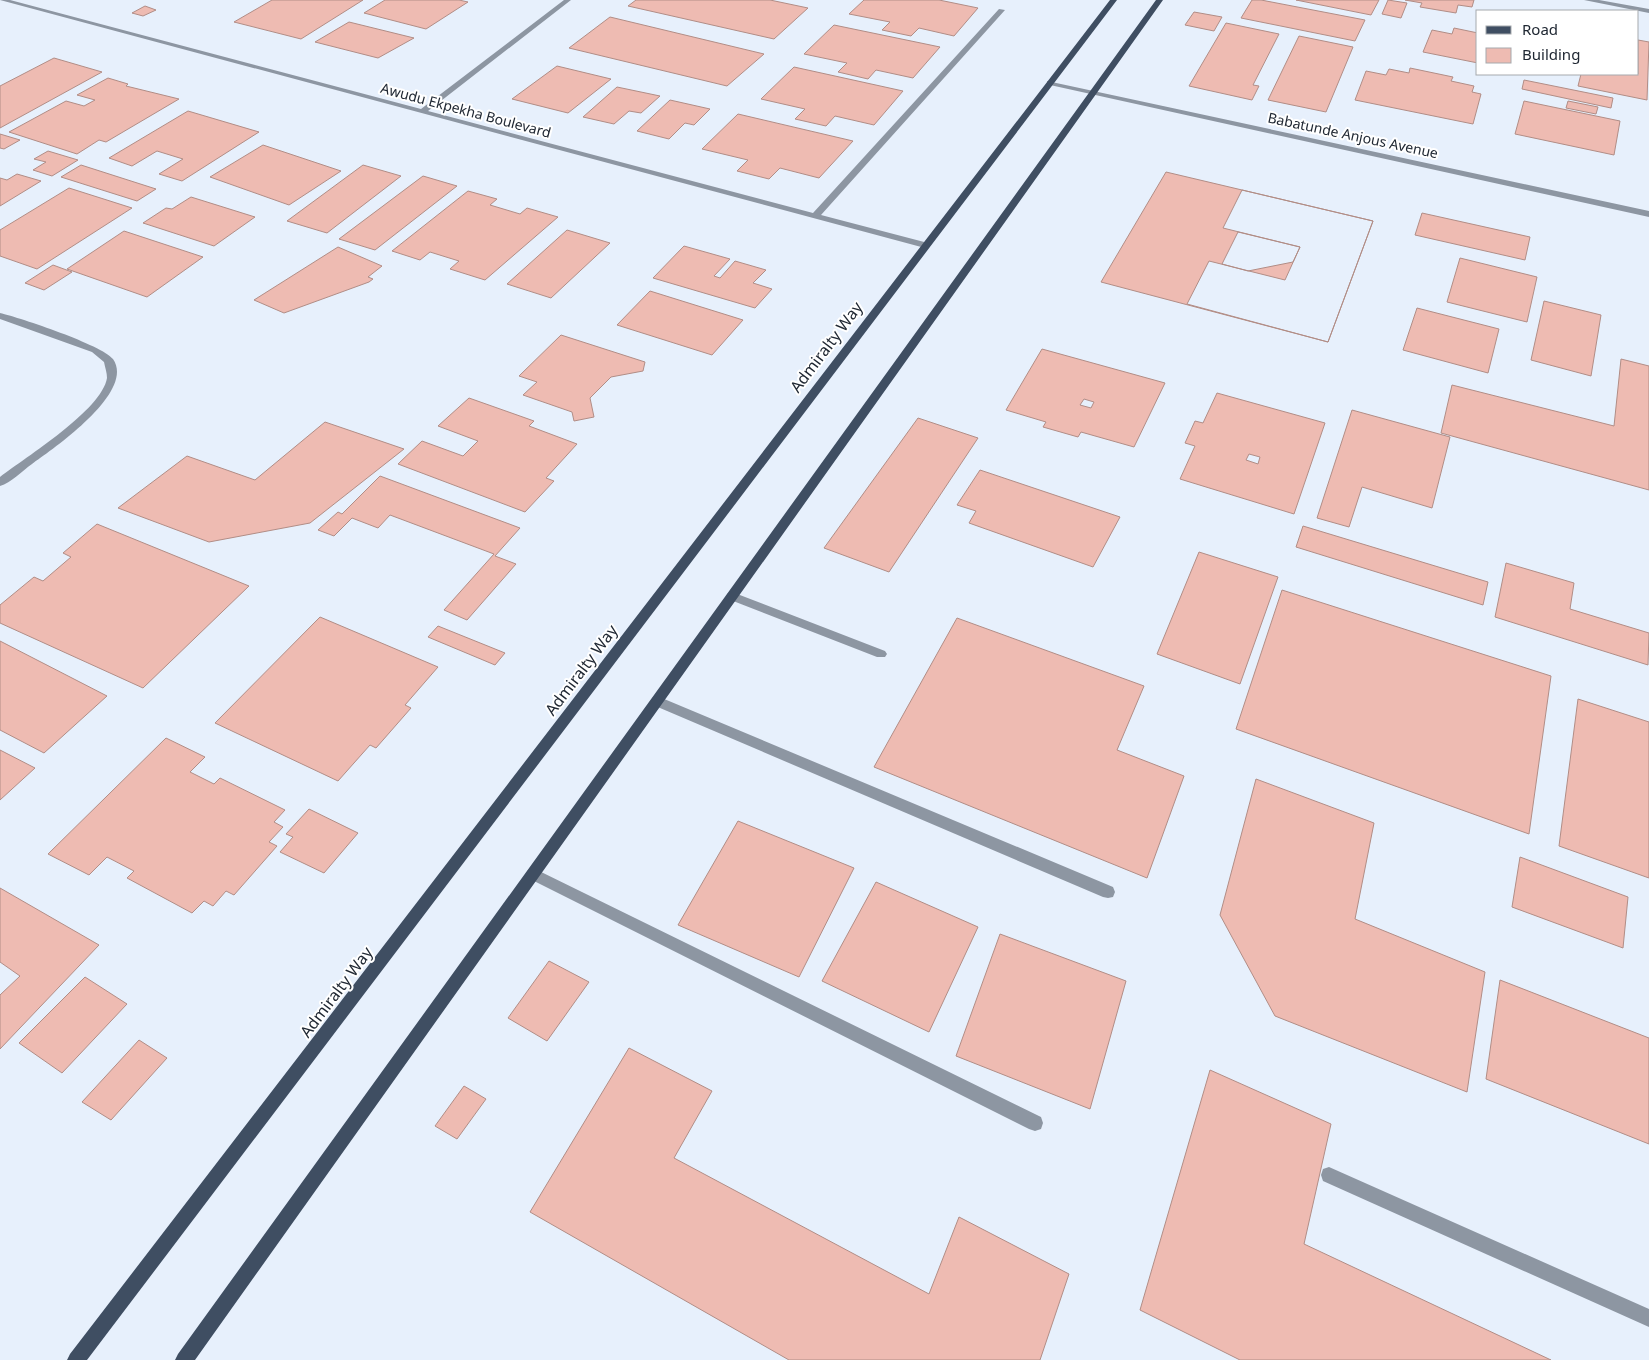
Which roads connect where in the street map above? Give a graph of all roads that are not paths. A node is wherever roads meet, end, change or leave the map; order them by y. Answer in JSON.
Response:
{"nodes":[{"id":1,"x":2,"y":0,"type":"edge"},
{"id":2,"x":568,"y":0,"type":"edge"},
{"id":3,"x":1114,"y":0,"type":"edge"},
{"id":4,"x":1160,"y":0,"type":"edge"},
{"id":5,"x":1587,"y":0,"type":"edge"},
{"id":6,"x":1001,"y":10,"type":"dead end"},
{"id":7,"x":1649,"y":11,"type":"edge"},
{"id":8,"x":1050,"y":83,"type":"junction"},
{"id":9,"x":1093,"y":93,"type":"junction"},
{"id":10,"x":422,"y":112,"type":"junction"},
{"id":11,"x":1649,"y":214,"type":"edge"},
{"id":12,"x":815,"y":216,"type":"junction"},
{"id":13,"x":925,"y":245,"type":"junction"},
{"id":14,"x":0,"y":316,"type":"edge"},
{"id":15,"x":0,"y":482,"type":"edge"},
{"id":16,"x":732,"y":596,"type":"junction"},
{"id":17,"x":881,"y":654,"type":"dead end"},
{"id":18,"x":656,"y":700,"type":"junction"},
{"id":19,"x":533,"y":874,"type":"junction"},
{"id":20,"x":1108,"y":892,"type":"dead end"},
{"id":21,"x":1035,"y":1123,"type":"dead end"},
{"id":22,"x":1329,"y":1175,"type":"dead end"},
{"id":23,"x":1649,"y":1318,"type":"edge"},
{"id":24,"x":76,"y":1360,"type":"edge"},
{"id":25,"x":184,"y":1360,"type":"edge"}],
"edges":[{"from":1,"to":10,"type":"street","name":"Awudu Ekpekha Boulevard"},
{"from":2,"to":10,"type":"street"},
{"from":3,"to":8,"type":"main road","name":"Admiralty Way"},
{"from":4,"to":9,"type":"main road"},
{"from":5,"to":7,"type":"street"},
{"from":6,"to":12,"type":"street"},
{"from":8,"to":9,"type":"street","name":"Babatunde Anjous Avenue"},
{"from":8,"to":13,"type":"main road","name":"Admiralty Way"},
{"from":9,"to":11,"type":"street","name":"Babatunde Anjous Avenue"},
{"from":9,"to":16,"type":"main road"},
{"from":10,"to":12,"type":"street","name":"Awudu Ekpekha Boulevard"},
{"from":12,"to":13,"type":"street","name":"Awudu Ekpekha Boulevard"},
{"from":13,"to":24,"type":"main road","name":"Admiralty Way"},
{"from":14,"to":15,"type":"street"},
{"from":16,"to":17,"type":"street"},
{"from":16,"to":18,"type":"main road"},
{"from":18,"to":19,"type":"main road"},
{"from":18,"to":20,"type":"street"},
{"from":19,"to":21,"type":"street"},
{"from":19,"to":25,"type":"main road"},
{"from":22,"to":23,"type":"street"}]}
